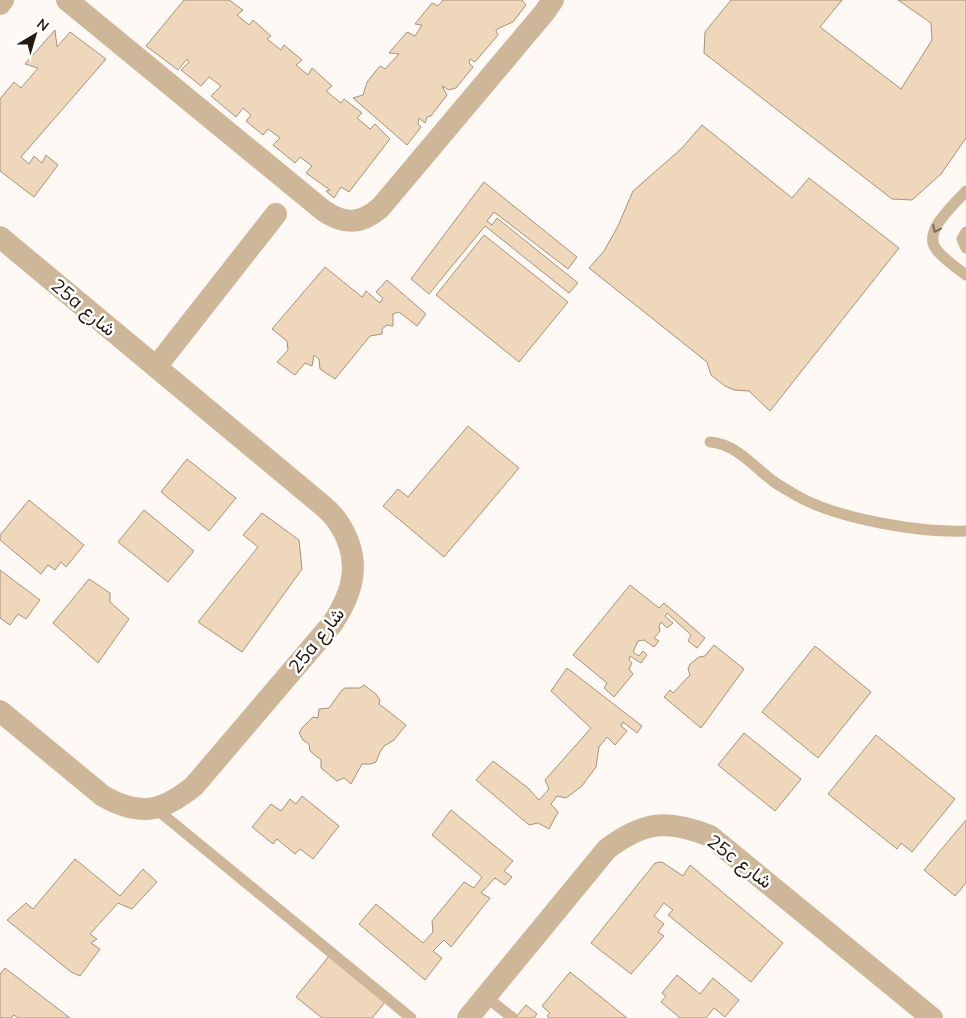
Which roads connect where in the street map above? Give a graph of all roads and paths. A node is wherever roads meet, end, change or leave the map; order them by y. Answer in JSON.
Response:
{"nodes":[{"id":1,"x":3,"y":0,"type":"edge"},
{"id":2,"x":67,"y":0,"type":"edge"},
{"id":3,"x":552,"y":0,"type":"edge"},
{"id":4,"x":0,"y":4,"type":"edge"},
{"id":5,"x":966,"y":191,"type":"edge"},
{"id":6,"x":276,"y":214,"type":"dead end"},
{"id":7,"x":966,"y":232,"type":"edge"},
{"id":8,"x":0,"y":237,"type":"edge"},
{"id":9,"x":966,"y":248,"type":"edge"},
{"id":10,"x":966,"y":275,"type":"edge"},
{"id":11,"x":156,"y":367,"type":"junction"},
{"id":12,"x":710,"y":442,"type":"dead end"},
{"id":13,"x":966,"y":531,"type":"edge"},
{"id":14,"x":0,"y":711,"type":"edge"},
{"id":15,"x":155,"y":808,"type":"junction"},
{"id":16,"x":486,"y":997,"type":"junction"},
{"id":17,"x":411,"y":1018,"type":"edge"},
{"id":18,"x":468,"y":1018,"type":"edge"},
{"id":19,"x":513,"y":1018,"type":"edge"},
{"id":20,"x":932,"y":1018,"type":"edge"}],
"edges":[{"from":1,"to":4,"type":"street"},
{"from":2,"to":3,"type":"street"},
{"from":5,"to":10,"type":"lane","one_way":true},
{"from":6,"to":11,"type":"street"},
{"from":7,"to":9,"type":"lane"},
{"from":8,"to":11,"type":"street","name":"25a شارع"},
{"from":11,"to":15,"type":"street","name":"25a شارع"},
{"from":12,"to":13,"type":"lane"},
{"from":14,"to":15,"type":"street","name":"25a شارع"},
{"from":15,"to":17,"type":"lane"},
{"from":16,"to":18,"type":"street","name":"25c شارع"},
{"from":16,"to":19,"type":"lane"},
{"from":16,"to":20,"type":"street","name":"25c شارع"}]}
